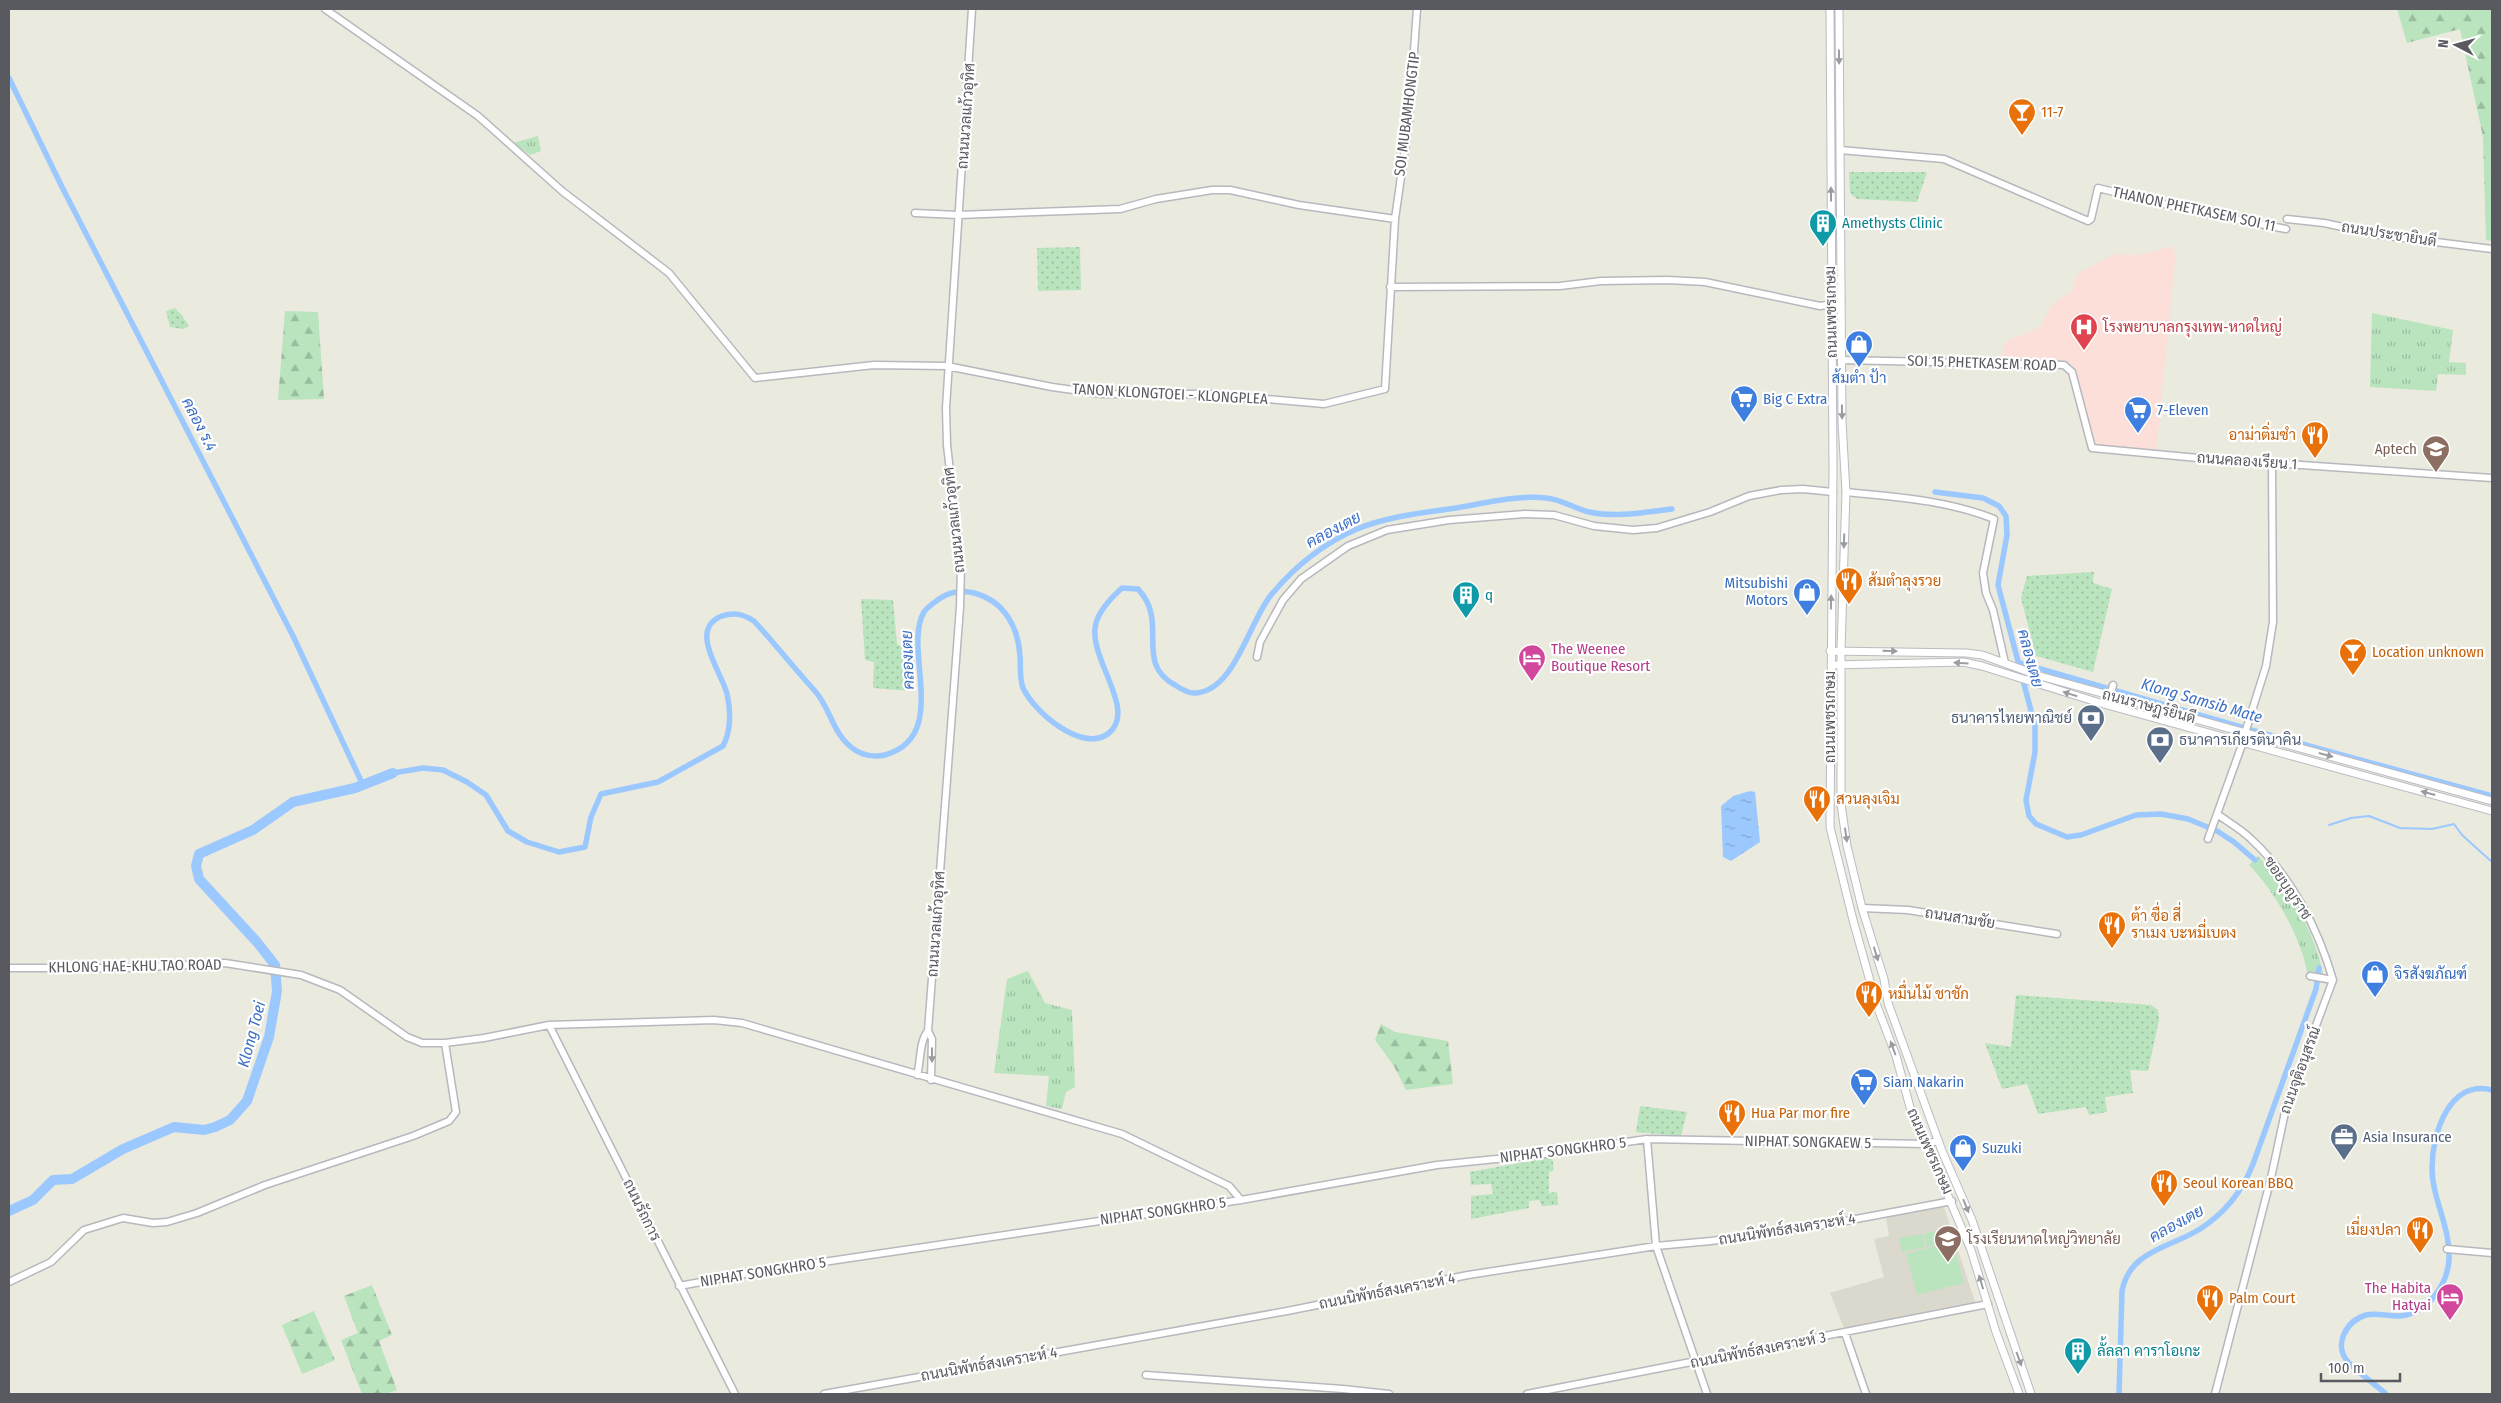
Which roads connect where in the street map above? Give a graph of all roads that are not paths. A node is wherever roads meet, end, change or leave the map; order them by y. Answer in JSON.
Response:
{"nodes":[{"id":1,"x":325,"y":9,"type":"edge"},
{"id":2,"x":972,"y":9,"type":"edge"},
{"id":3,"x":1417,"y":9,"type":"edge"},
{"id":4,"x":1830,"y":9,"type":"edge"},
{"id":5,"x":1838,"y":9,"type":"edge"},
{"id":6,"x":1834,"y":22,"type":"junction"},
{"id":7,"x":1840,"y":150,"type":"junction"},
{"id":8,"x":915,"y":213,"type":"dead end"},
{"id":9,"x":958,"y":215,"type":"junction"},
{"id":10,"x":1395,"y":219,"type":"junction"},
{"id":11,"x":2286,"y":219,"type":"dead end"},
{"id":12,"x":2286,"y":229,"type":"dead end"},
{"id":13,"x":2492,"y":249,"type":"edge"},
{"id":14,"x":1390,"y":287,"type":"junction"},
{"id":15,"x":1841,"y":303,"type":"junction"},
{"id":16,"x":1831,"y":306,"type":"junction"},
{"id":17,"x":1841,"y":360,"type":"junction"},
{"id":18,"x":947,"y":366,"type":"junction"},
{"id":19,"x":2092,"y":448,"type":"joint"},
{"id":20,"x":2272,"y":462,"type":"junction"},
{"id":21,"x":2492,"y":478,"type":"edge"},
{"id":22,"x":1833,"y":492,"type":"junction"},
{"id":23,"x":1846,"y":492,"type":"junction"},
{"id":24,"x":1841,"y":650,"type":"junction"},
{"id":25,"x":1830,"y":651,"type":"junction"},
{"id":26,"x":1257,"y":658,"type":"dead end"},
{"id":27,"x":2006,"y":663,"type":"junction"},
{"id":28,"x":1842,"y":664,"type":"junction"},
{"id":29,"x":1831,"y":665,"type":"junction"},
{"id":30,"x":2113,"y":684,"type":"dead end"},
{"id":31,"x":2110,"y":696,"type":"junction"},
{"id":32,"x":2245,"y":733,"type":"junction"},
{"id":33,"x":2243,"y":742,"type":"junction"},
{"id":34,"x":2462,"y":793,"type":"junction"},
{"id":35,"x":2492,"y":801,"type":"edge"},
{"id":36,"x":2460,"y":802,"type":"junction"},
{"id":37,"x":2492,"y":811,"type":"edge"},
{"id":38,"x":2217,"y":814,"type":"junction"},
{"id":39,"x":2208,"y":839,"type":"dead end"},
{"id":40,"x":1862,"y":908,"type":"junction"},
{"id":41,"x":1851,"y":911,"type":"junction"},
{"id":42,"x":2057,"y":934,"type":"dead end"},
{"id":43,"x":9,"y":968,"type":"edge"},
{"id":44,"x":2310,"y":976,"type":"dead end"},
{"id":45,"x":2333,"y":980,"type":"junction"},
{"id":46,"x":549,"y":1025,"type":"junction"},
{"id":47,"x":928,"y":1031,"type":"junction"},
{"id":48,"x":446,"y":1043,"type":"junction"},
{"id":49,"x":917,"y":1076,"type":"junction"},
{"id":50,"x":931,"y":1080,"type":"junction"},
{"id":51,"x":1648,"y":1139,"type":"junction"},
{"id":52,"x":1938,"y":1141,"type":"junction"},
{"id":53,"x":1925,"y":1144,"type":"junction"},
{"id":54,"x":1241,"y":1200,"type":"junction"},
{"id":55,"x":1952,"y":1201,"type":"junction"},
{"id":56,"x":1656,"y":1246,"type":"junction"},
{"id":57,"x":2447,"y":1249,"type":"dead end"},
{"id":58,"x":2492,"y":1252,"type":"edge"},
{"id":59,"x":9,"y":1282,"type":"edge"},
{"id":60,"x":679,"y":1286,"type":"junction"},
{"id":61,"x":1988,"y":1304,"type":"junction"},
{"id":62,"x":2007,"y":1328,"type":"junction"},
{"id":63,"x":1996,"y":1332,"type":"junction"},
{"id":64,"x":1845,"y":1333,"type":"junction"},
{"id":65,"x":1697,"y":1362,"type":"junction"},
{"id":66,"x":1146,"y":1375,"type":"dead end"},
{"id":67,"x":735,"y":1394,"type":"edge"},
{"id":68,"x":824,"y":1394,"type":"edge"},
{"id":69,"x":1389,"y":1394,"type":"edge"},
{"id":70,"x":1527,"y":1394,"type":"edge"},
{"id":71,"x":1707,"y":1394,"type":"edge"},
{"id":72,"x":1866,"y":1394,"type":"edge"},
{"id":73,"x":2019,"y":1394,"type":"edge"},
{"id":74,"x":2031,"y":1394,"type":"edge"},
{"id":75,"x":2215,"y":1394,"type":"edge"}],
"edges":[{"from":1,"to":18,"type":"street","name":"TANON KLONGTOEI - KLONGPLEA"},
{"from":2,"to":9,"type":"street","name":"ถนนนวลแก้วอุทิศ"},
{"from":3,"to":10,"type":"street","name":"SOI MUBAMHONGTIP"},
{"from":4,"to":6,"type":"main road","name":"ถนนเพชรเกษม"},
{"from":5,"to":6,"type":"main road","name":"ถนนเพชรเกษม"},
{"from":6,"to":7,"type":"main road","name":"ถนนเพชรเกษม","one_way":true},
{"from":16,"to":6,"type":"main road","name":"ถนนเพชรเกษม","one_way":true},
{"from":7,"to":12,"type":"street","name":"THANON PHETKASEM SOI 11"},
{"from":7,"to":15,"type":"main road","name":"ถนนเพชรเกษม"},
{"from":8,"to":9,"type":"street"},
{"from":9,"to":10,"type":"street"},
{"from":9,"to":18,"type":"street","name":"ถนนนวลแก้วอุทิศ"},
{"from":10,"to":14,"type":"street","name":"TANON KLONGTOEI - KLONGPLEA"},
{"from":11,"to":13,"type":"street","name":"ถนนประชายินดี"},
{"from":14,"to":16,"type":"street"},
{"from":14,"to":18,"type":"street","name":"TANON KLONGTOEI - KLONGPLEA"},
{"from":15,"to":16,"type":"street"},
{"from":15,"to":17,"type":"main road","name":"ถนนเพชรเกษม"},
{"from":16,"to":22,"type":"main road","name":"ถนนเพชรเกษม"},
{"from":17,"to":19,"type":"street","name":"SOI 15 PHETKASEM ROAD"},
{"from":17,"to":23,"type":"main road","name":"ถนนเพชรเกษม","one_way":true},
{"from":18,"to":47,"type":"street","name":"ถนนนวลแก้วอุทิศ"},
{"from":19,"to":20,"type":"street","name":"ถนนคลองเรียน 1"},
{"from":20,"to":21,"type":"street","name":"ถนนคลองเรียน 1"},
{"from":20,"to":32,"type":"street"},
{"from":25,"to":22,"type":"main road","name":"ถนนเพชรเกษม","one_way":true},
{"from":22,"to":26,"type":"street"},
{"from":23,"to":24,"type":"main road","name":"ถนนเพชรเกษม","one_way":true},
{"from":23,"to":27,"type":"street"},
{"from":24,"to":25,"type":"main road","name":"ถนนราษฎร์ยินดี"},
{"from":24,"to":27,"type":"main road","name":"ถนนราษฎร์ยินดี","one_way":true},
{"from":24,"to":28,"type":"main road","name":"ถนนเพชรเกษม"},
{"from":25,"to":29,"type":"main road","name":"ถนนเพชรเกษม"},
{"from":27,"to":31,"type":"main road","name":"ถนนราษฎร์ยินดี"},
{"from":28,"to":29,"type":"main road","name":"ถนนราษฎร์ยินดี"},
{"from":33,"to":28,"type":"main road","name":"ถนนราษฎร์ยินดี","one_way":true},
{"from":28,"to":40,"type":"main road","name":"ถนนเพชรเกษม","one_way":true},
{"from":29,"to":41,"type":"main road","name":"ถนนเพชรเกษม"},
{"from":30,"to":31,"type":"street"},
{"from":31,"to":32,"type":"main road","name":"ถนนราษฎร์ยินดี"},
{"from":32,"to":34,"type":"main road","name":"ถนนราษฎร์ยินดี","one_way":true},
{"from":36,"to":33,"type":"main road","name":"ถนนราษฎร์ยินดี","one_way":true},
{"from":33,"to":38,"type":"street"},
{"from":34,"to":35,"type":"main road","name":"ถนนราษฎร์ยินดี"},
{"from":34,"to":36,"type":"main road"},
{"from":36,"to":37,"type":"main road","name":"ถนนราษฎร์ยินดี"},
{"from":38,"to":39,"type":"street"},
{"from":38,"to":45,"type":"street","name":"ซอยบุญราช"},
{"from":40,"to":41,"type":"main road"},
{"from":40,"to":42,"type":"street","name":"ถนนสามชัย"},
{"from":40,"to":52,"type":"main road","name":"ถนนเพชรเกษม","one_way":true},
{"from":53,"to":41,"type":"main road","name":"ถนนเพชรเกษม","one_way":true},
{"from":43,"to":48,"type":"street","name":"KHLONG HAE-KHU TAO ROAD"},
{"from":44,"to":45,"type":"street"},
{"from":45,"to":75,"type":"street","name":"ถนนจุติอนุสรณ์"},
{"from":46,"to":48,"type":"street","name":"KHLONG HAE-KHU TAO ROAD"},
{"from":46,"to":49,"type":"street","name":"KHLONG HAE-KHU TAO ROAD"},
{"from":46,"to":60,"type":"street","name":"ถนนรัถการ"},
{"from":47,"to":49,"type":"street","name":"ถนนนวลแก้วอุทิศ"},
{"from":47,"to":50,"type":"street","name":"ถนนนวลแก้วอุทิศ","one_way":true},
{"from":48,"to":59,"type":"street"},
{"from":49,"to":50,"type":"street","name":"KHLONG HAE-KHU TAO ROAD"},
{"from":50,"to":54,"type":"street","name":"KHLONG HAE-KHU TAO ROAD"},
{"from":51,"to":53,"type":"street","name":"NIPHAT SONGKAEW 5"},
{"from":51,"to":54,"type":"street","name":"NIPHAT SONGKHRO 5"},
{"from":51,"to":56,"type":"street"},
{"from":52,"to":53,"type":"street","name":"NIPHAT SONGKAEW 5"},
{"from":52,"to":62,"type":"main road","name":"ถนนเพชรเกษม","one_way":true},
{"from":53,"to":55,"type":"main road","name":"ถนนเพชรเกษม"},
{"from":54,"to":60,"type":"street","name":"NIPHAT SONGKHRO 5"},
{"from":55,"to":56,"type":"street","name":"ถนนนิพัทธ์สงเคราะห์ 4"},
{"from":61,"to":55,"type":"main road","name":"ถนนเพชรเกษม","one_way":true},
{"from":56,"to":65,"type":"street"},
{"from":56,"to":68,"type":"street","name":"ถนนนิพัทธ์สงเคราะห์ 4"},
{"from":57,"to":58,"type":"street"},
{"from":60,"to":67,"type":"street","name":"ถนนรัถการ"},
{"from":61,"to":63,"type":"main road","name":"ถนนเพชรเกษม"},
{"from":61,"to":64,"type":"street","name":"ถนนนิพัทธ์สงเคราะห์ 3"},
{"from":62,"to":63,"type":"main road"},
{"from":62,"to":74,"type":"main road","name":"ถนนเพชรเกษม","one_way":true},
{"from":63,"to":73,"type":"main road","name":"ถนนเพชรเกษม"},
{"from":64,"to":65,"type":"street","name":"ถนนนิพัทธ์สงเคราะห์ 3"},
{"from":64,"to":72,"type":"street"},
{"from":65,"to":70,"type":"street","name":"ถนนนิพัทธ์สงเคราะห์ 3"},
{"from":65,"to":71,"type":"street"},
{"from":66,"to":69,"type":"street"}]}
